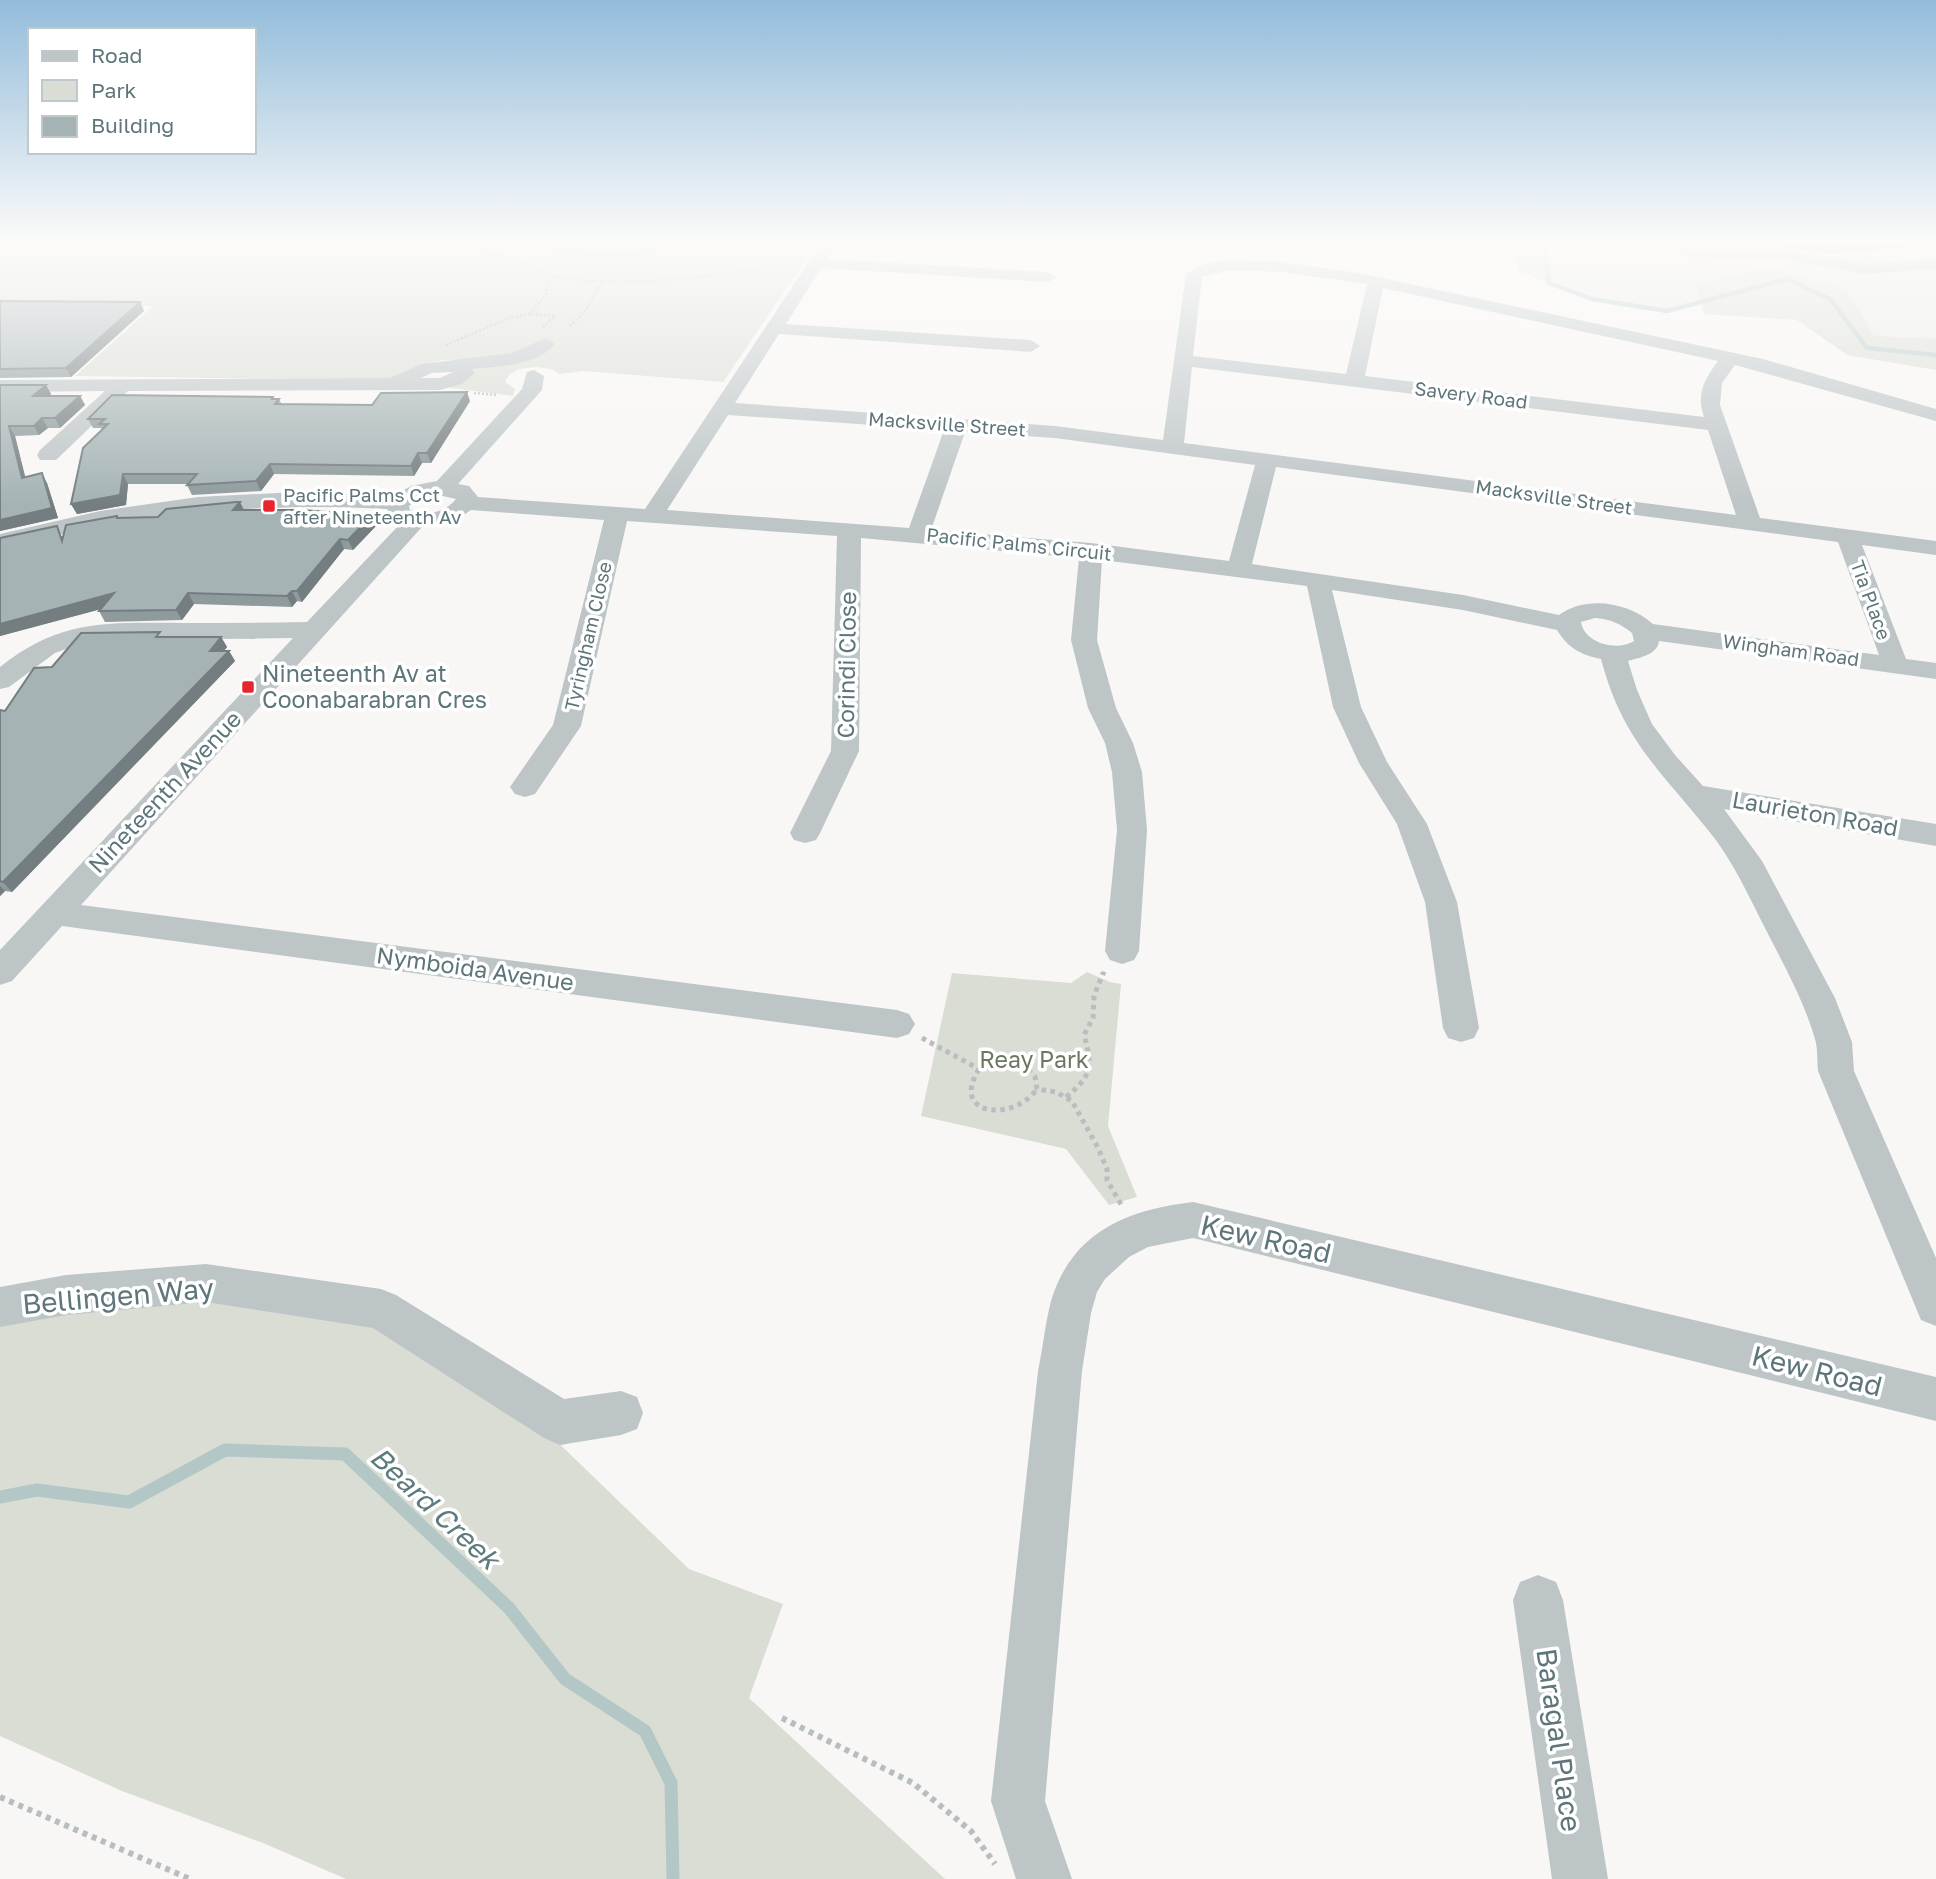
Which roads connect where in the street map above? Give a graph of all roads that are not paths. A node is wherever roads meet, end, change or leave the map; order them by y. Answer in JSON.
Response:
{"nodes":[{"id":1,"x":771,"y":330,"type":"edge"},
{"id":2,"x":796,"y":330,"type":"edge"},
{"id":3,"x":1187,"y":330,"type":"edge"},
{"id":4,"x":1365,"y":330,"type":"edge"},
{"id":5,"x":1600,"y":330,"type":"edge"},
{"id":6,"x":546,"y":344,"type":"dead end"},
{"id":7,"x":1031,"y":346,"type":"dead end"},
{"id":8,"x":1730,"y":358,"type":"junction"},
{"id":9,"x":1183,"y":360,"type":"junction"},
{"id":10,"x":534,"y":376,"type":"dead end"},
{"id":11,"x":1354,"y":381,"type":"junction"},
{"id":12,"x":0,"y":386,"type":"edge"},
{"id":13,"x":122,"y":386,"type":"junction"},
{"id":14,"x":720,"y":408,"type":"junction"},
{"id":15,"x":1930,"y":414,"type":"edge"},
{"id":16,"x":957,"y":424,"type":"junction"},
{"id":17,"x":1718,"y":425,"type":"junction"},
{"id":18,"x":1936,"y":436,"type":"edge"},
{"id":19,"x":1173,"y":447,"type":"junction"},
{"id":20,"x":47,"y":456,"type":"dead end"},
{"id":21,"x":1267,"y":459,"type":"junction"},
{"id":22,"x":443,"y":486,"type":"junction"},
{"id":23,"x":466,"y":503,"type":"junction"},
{"id":24,"x":408,"y":512,"type":"junction"},
{"id":25,"x":617,"y":514,"type":"junction"},
{"id":26,"x":651,"y":517,"type":"junction"},
{"id":27,"x":1750,"y":523,"type":"junction"},
{"id":28,"x":849,"y":530,"type":"junction"},
{"id":29,"x":918,"y":534,"type":"junction"},
{"id":30,"x":1847,"y":536,"type":"junction"},
{"id":31,"x":0,"y":541,"type":"edge"},
{"id":32,"x":1936,"y":548,"type":"edge"},
{"id":33,"x":1091,"y":550,"type":"junction"},
{"id":34,"x":1239,"y":569,"type":"junction"},
{"id":35,"x":1318,"y":581,"type":"junction"},
{"id":36,"x":1567,"y":625,"type":"junction"},
{"id":37,"x":314,"y":630,"type":"junction"},
{"id":38,"x":1645,"y":631,"type":"junction"},
{"id":39,"x":1613,"y":653,"type":"junction"},
{"id":40,"x":1895,"y":664,"type":"junction"},
{"id":41,"x":1936,"y":671,"type":"edge"},
{"id":42,"x":0,"y":681,"type":"edge"},
{"id":43,"x":525,"y":787,"type":"dead end"},
{"id":44,"x":1693,"y":794,"type":"junction"},
{"id":45,"x":805,"y":833,"type":"dead end"},
{"id":46,"x":1936,"y":835,"type":"edge"},
{"id":47,"x":53,"y":913,"type":"junction"},
{"id":48,"x":1122,"y":951,"type":"road end"},
{"id":49,"x":0,"y":972,"type":"edge"},
{"id":50,"x":897,"y":1024,"type":"road end"},
{"id":51,"x":1461,"y":1028,"type":"dead end"},
{"id":52,"x":1936,"y":1306,"type":"edge"},
{"id":53,"x":0,"y":1307,"type":"edge"},
{"id":54,"x":1936,"y":1399,"type":"edge"},
{"id":55,"x":621,"y":1413,"type":"dead end"},
{"id":56,"x":1538,"y":1600,"type":"dead end"},
{"id":57,"x":1044,"y":1879,"type":"edge"},
{"id":58,"x":1580,"y":1879,"type":"edge"}],
"edges":[{"from":1,"to":14,"type":"street"},
{"from":2,"to":7,"type":"street"},
{"from":3,"to":9,"type":"street"},
{"from":4,"to":11,"type":"street"},
{"from":5,"to":8,"type":"street"},
{"from":6,"to":13,"type":"street"},
{"from":8,"to":15,"type":"street"},
{"from":8,"to":17,"type":"street"},
{"from":9,"to":11,"type":"street","name":"Savery Road"},
{"from":9,"to":19,"type":"street"},
{"from":10,"to":22,"type":"street"},
{"from":11,"to":17,"type":"street","name":"Savery Road"},
{"from":12,"to":13,"type":"street"},
{"from":13,"to":20,"type":"street"},
{"from":14,"to":16,"type":"street","name":"Macksville Street"},
{"from":14,"to":26,"type":"street"},
{"from":15,"to":18,"type":"street"},
{"from":16,"to":19,"type":"street","name":"Macksville Street"},
{"from":16,"to":29,"type":"street"},
{"from":17,"to":27,"type":"street"},
{"from":19,"to":21,"type":"street","name":"Macksville Street"},
{"from":21,"to":27,"type":"street","name":"Macksville Street"},
{"from":21,"to":34,"type":"street"},
{"from":22,"to":23,"type":"street"},
{"from":22,"to":24,"type":"street"},
{"from":23,"to":24,"type":"street"},
{"from":23,"to":25,"type":"street","name":"Pacific Palms Circuit"},
{"from":24,"to":31,"type":"street"},
{"from":24,"to":37,"type":"street","name":"Nineteenth Avenue"},
{"from":25,"to":26,"type":"street","name":"Pacific Palms Circuit"},
{"from":25,"to":43,"type":"street","name":"Tyringham Close"},
{"from":26,"to":28,"type":"street","name":"Pacific Palms Circuit"},
{"from":27,"to":30,"type":"street","name":"Macksville Street"},
{"from":28,"to":29,"type":"street","name":"Pacific Palms Circuit"},
{"from":28,"to":45,"type":"street","name":"Corindi Close"},
{"from":29,"to":33,"type":"street","name":"Pacific Palms Circuit"},
{"from":30,"to":32,"type":"street","name":"Macksville Street"},
{"from":30,"to":40,"type":"street","name":"Tia Place"},
{"from":33,"to":34,"type":"street","name":"Pacific Palms Circuit"},
{"from":33,"to":48,"type":"street"},
{"from":34,"to":35,"type":"street","name":"Pacific Palms Circuit"},
{"from":35,"to":36,"type":"street","name":"Pacific Palms Circuit"},
{"from":35,"to":51,"type":"street"},
{"from":36,"to":38,"type":"street"},
{"from":36,"to":39,"type":"street"},
{"from":37,"to":42,"type":"street"},
{"from":37,"to":47,"type":"street","name":"Nineteenth Avenue"},
{"from":38,"to":39,"type":"street"},
{"from":38,"to":40,"type":"street","name":"Wingham Road"},
{"from":39,"to":44,"type":"street"},
{"from":40,"to":41,"type":"street","name":"Wingham Road"},
{"from":44,"to":46,"type":"street","name":"Laurieton Road"},
{"from":44,"to":52,"type":"street"},
{"from":47,"to":49,"type":"street","name":"Nineteenth Avenue"},
{"from":47,"to":50,"type":"street","name":"Nymboida Avenue"},
{"from":53,"to":55,"type":"street","name":"Bellingen Way"},
{"from":54,"to":57,"type":"street","name":"Kew Road"},
{"from":56,"to":58,"type":"street","name":"Baragal Place"}]}
